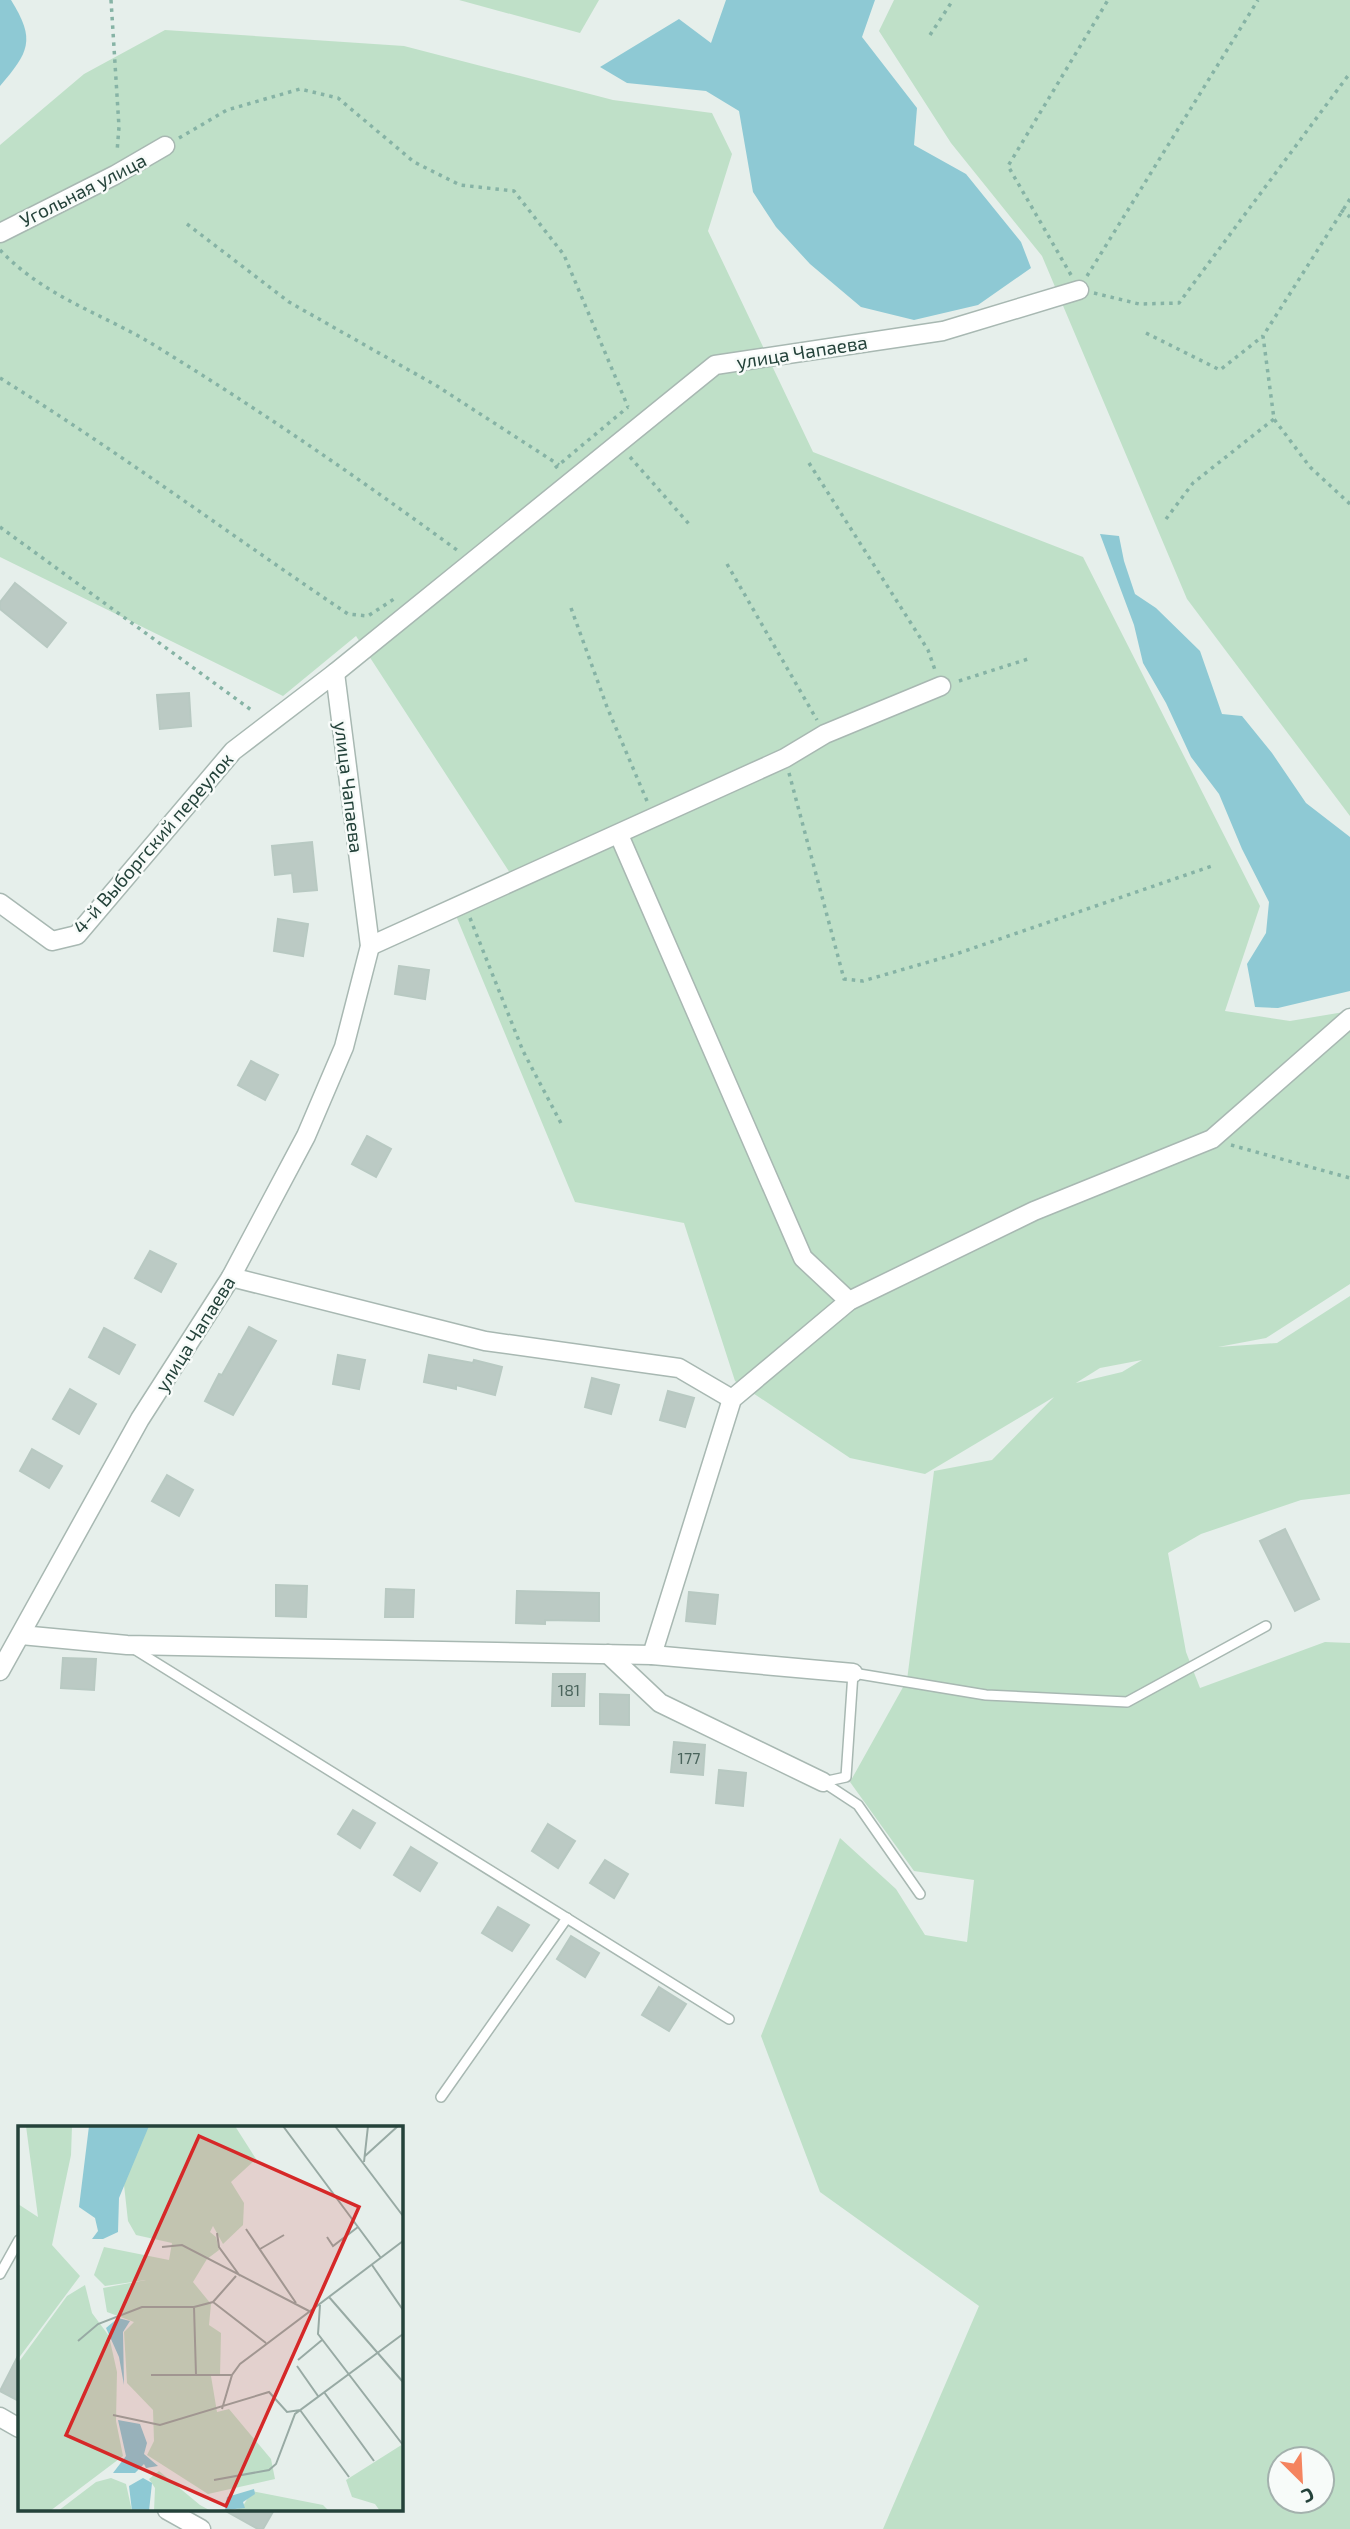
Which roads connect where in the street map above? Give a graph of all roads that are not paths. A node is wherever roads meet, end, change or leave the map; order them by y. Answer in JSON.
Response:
{"nodes":[{"id":1,"x":165,"y":146,"type":"road end"},
{"id":2,"x":0,"y":233,"type":"edge"},
{"id":3,"x":1079,"y":290,"type":"road end"},
{"id":4,"x":335,"y":673,"type":"junction"},
{"id":5,"x":941,"y":686,"type":"road end"},
{"id":6,"x":619,"y":835,"type":"junction"},
{"id":7,"x":0,"y":903,"type":"edge"},
{"id":8,"x":370,"y":946,"type":"junction"},
{"id":9,"x":1350,"y":1018,"type":"edge"},
{"id":10,"x":231,"y":1278,"type":"junction"},
{"id":11,"x":849,"y":1301,"type":"junction"},
{"id":12,"x":732,"y":1399,"type":"junction"},
{"id":13,"x":1266,"y":1626,"type":"dead end"},
{"id":14,"x":21,"y":1635,"type":"junction"},
{"id":15,"x":127,"y":1644,"type":"junction"},
{"id":16,"x":608,"y":1654,"type":"junction"},
{"id":17,"x":652,"y":1655,"type":"junction"},
{"id":18,"x":0,"y":1671,"type":"edge"},
{"id":19,"x":853,"y":1673,"type":"junction"},
{"id":20,"x":823,"y":1782,"type":"junction"},
{"id":21,"x":920,"y":1894,"type":"dead end"},
{"id":22,"x":567,"y":1918,"type":"junction"},
{"id":23,"x":729,"y":2019,"type":"dead end"},
{"id":24,"x":441,"y":2097,"type":"dead end"},
{"id":25,"x":18,"y":2242,"type":"edge"},
{"id":26,"x":0,"y":2274,"type":"edge"},
{"id":27,"x":0,"y":2417,"type":"edge"},
{"id":28,"x":18,"y":2427,"type":"edge"},
{"id":29,"x":171,"y":2512,"type":"edge"},
{"id":30,"x":201,"y":2529,"type":"edge"}],
"edges":[{"from":1,"to":2,"type":"street","name":"Угольная улица"},
{"from":3,"to":4,"type":"street","name":"улица Чапаева"},
{"from":4,"to":7,"type":"street","name":"4-й Выборгский переулок"},
{"from":4,"to":8,"type":"street","name":"улица Чапаева"},
{"from":5,"to":6,"type":"street"},
{"from":6,"to":8,"type":"street"},
{"from":6,"to":11,"type":"street"},
{"from":8,"to":10,"type":"street","name":"улица Чапаева"},
{"from":9,"to":11,"type":"street"},
{"from":10,"to":12,"type":"street"},
{"from":10,"to":14,"type":"street","name":"улица Чапаева"},
{"from":11,"to":12,"type":"street"},
{"from":12,"to":17,"type":"street"},
{"from":13,"to":19,"type":"lane"},
{"from":14,"to":15,"type":"street"},
{"from":14,"to":18,"type":"street","name":"улица Чапаева"},
{"from":15,"to":16,"type":"street"},
{"from":15,"to":22,"type":"lane"},
{"from":16,"to":17,"type":"street"},
{"from":16,"to":20,"type":"street"},
{"from":17,"to":19,"type":"street"},
{"from":19,"to":20,"type":"lane"},
{"from":20,"to":21,"type":"lane"},
{"from":22,"to":23,"type":"lane"},
{"from":22,"to":24,"type":"lane"},
{"from":25,"to":26,"type":"lane"},
{"from":27,"to":28,"type":"street"},
{"from":29,"to":30,"type":"street"}]}
